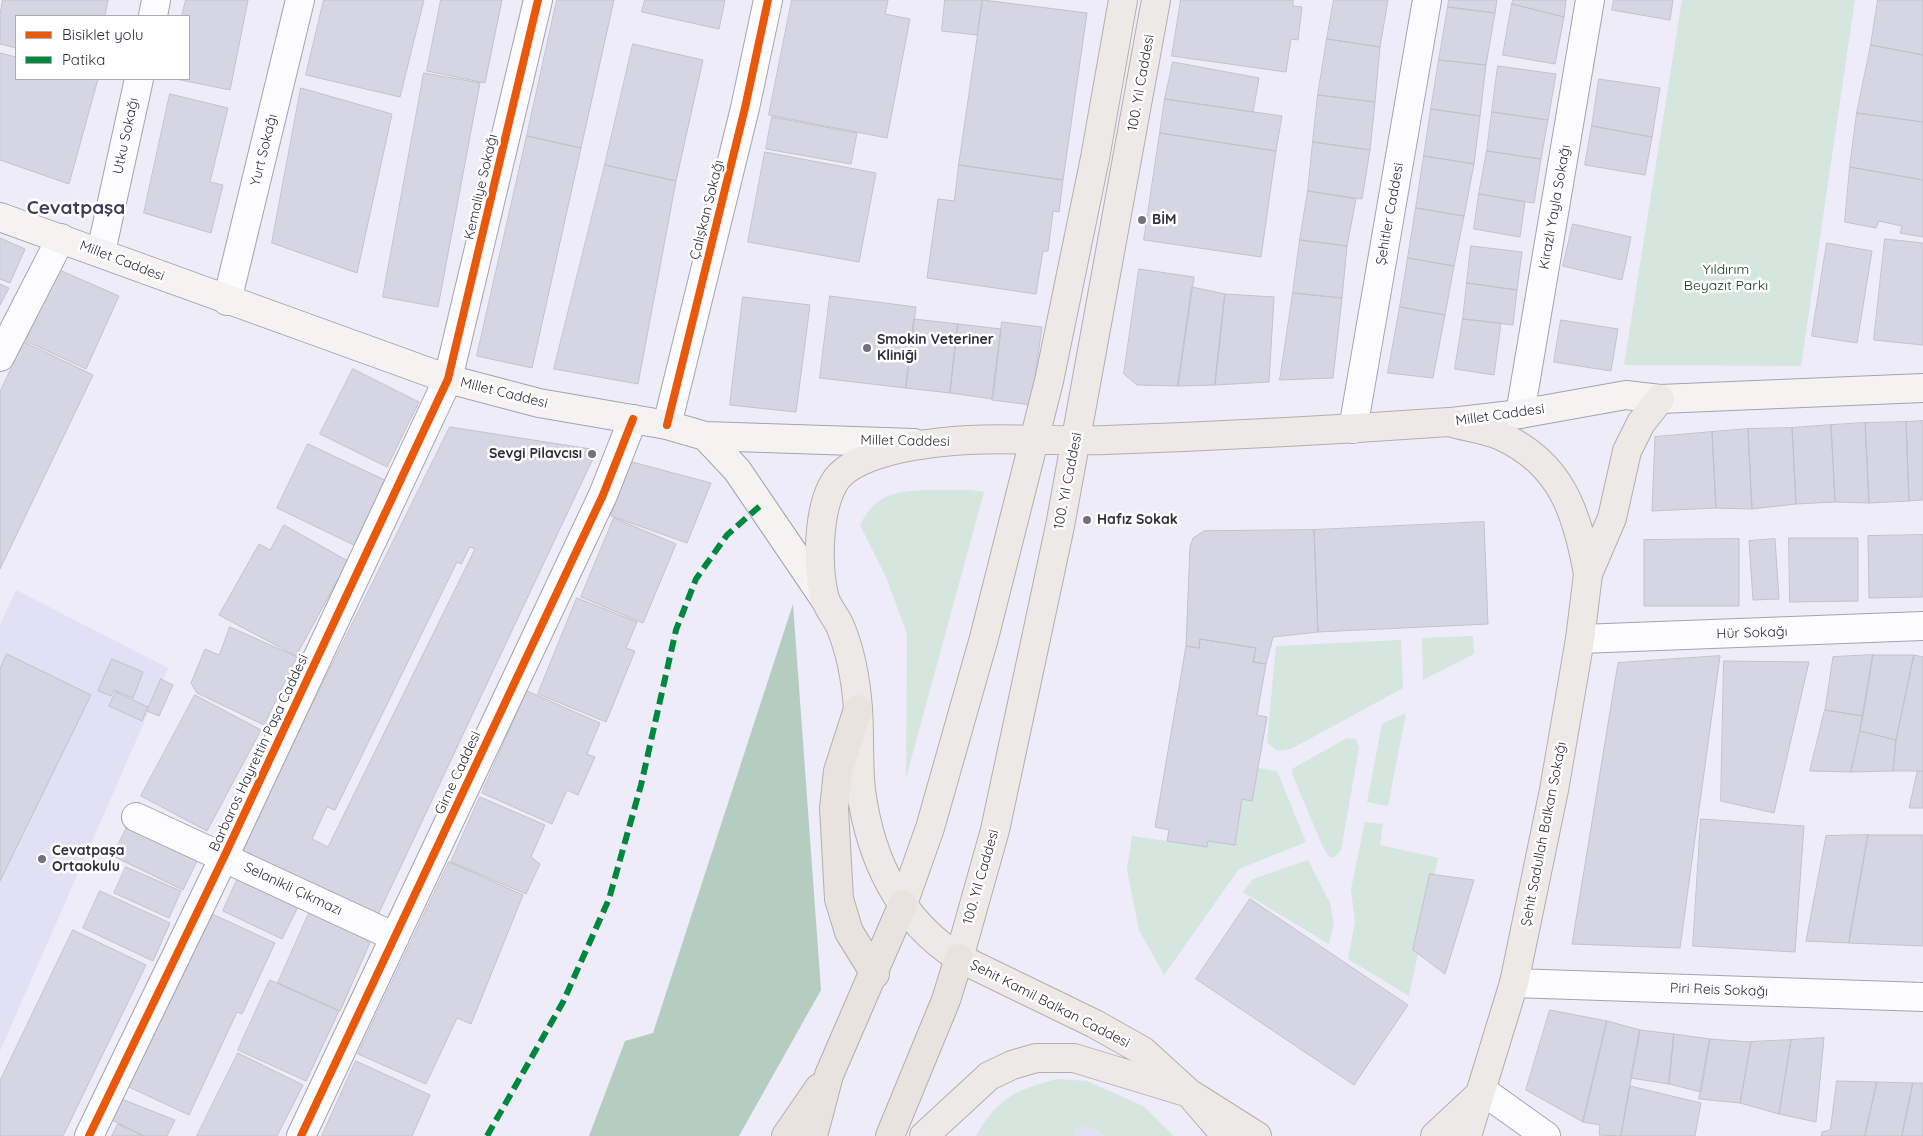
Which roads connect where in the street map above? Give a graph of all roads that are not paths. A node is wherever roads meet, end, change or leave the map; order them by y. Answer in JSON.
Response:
{"nodes":[{"id":1,"x":156,"y":0,"type":"edge"},
{"id":2,"x":300,"y":0,"type":"edge"},
{"id":3,"x":538,"y":0,"type":"edge"},
{"id":4,"x":768,"y":0,"type":"edge"},
{"id":5,"x":1123,"y":0,"type":"edge"},
{"id":6,"x":1156,"y":0,"type":"edge"},
{"id":7,"x":1426,"y":0,"type":"edge"},
{"id":8,"x":1590,"y":0,"type":"edge"},
{"id":9,"x":153,"y":15,"type":"edge"},
{"id":10,"x":139,"y":80,"type":"edge"},
{"id":11,"x":0,"y":217,"type":"edge"},
{"id":12,"x":61,"y":238,"type":"junction"},
{"id":13,"x":101,"y":252,"type":"junction"},
{"id":14,"x":227,"y":301,"type":"junction"},
{"id":15,"x":0,"y":357,"type":"edge"},
{"id":16,"x":448,"y":379,"type":"junction"},
{"id":17,"x":1923,"y":388,"type":"edge"},
{"id":18,"x":1660,"y":399,"type":"junction"},
{"id":19,"x":1520,"y":414,"type":"junction"},
{"id":20,"x":634,"y":419,"type":"junction"},
{"id":21,"x":1449,"y":422,"type":"junction"},
{"id":22,"x":667,"y":425,"type":"junction"},
{"id":23,"x":1353,"y":429,"type":"junction"},
{"id":24,"x":705,"y":436,"type":"junction"},
{"id":25,"x":1034,"y":439,"type":"junction"},
{"id":26,"x":1076,"y":441,"type":"junction"},
{"id":27,"x":927,"y":444,"type":"junction"},
{"id":28,"x":1588,"y":574,"type":"junction"},
{"id":29,"x":824,"y":598,"type":"junction"},
{"id":30,"x":1923,"y":626,"type":"edge"},
{"id":31,"x":1580,"y":639,"type":"junction"},
{"id":32,"x":858,"y":709,"type":"junction"},
{"id":33,"x":136,"y":817,"type":"dead end"},
{"id":34,"x":224,"y":857,"type":"junction"},
{"id":35,"x":903,"y":904,"type":"junction"},
{"id":36,"x":395,"y":937,"type":"junction"},
{"id":37,"x":959,"y":958,"type":"junction"},
{"id":38,"x":875,"y":974,"type":"junction"},
{"id":39,"x":1514,"y":983,"type":"junction"},
{"id":40,"x":1923,"y":997,"type":"edge"},
{"id":41,"x":829,"y":1075,"type":"junction"},
{"id":42,"x":1483,"y":1091,"type":"junction"},
{"id":43,"x":1189,"y":1093,"type":"junction"},
{"id":44,"x":89,"y":1136,"type":"edge"},
{"id":45,"x":301,"y":1136,"type":"edge"},
{"id":46,"x":786,"y":1136,"type":"edge"},
{"id":47,"x":813,"y":1136,"type":"edge"},
{"id":48,"x":890,"y":1136,"type":"edge"},
{"id":49,"x":924,"y":1136,"type":"edge"},
{"id":50,"x":1226,"y":1136,"type":"edge"},
{"id":51,"x":1257,"y":1136,"type":"edge"},
{"id":52,"x":1435,"y":1136,"type":"edge"},
{"id":53,"x":1467,"y":1136,"type":"edge"},
{"id":54,"x":1546,"y":1136,"type":"edge"}],
"edges":[{"from":1,"to":9,"type":"street"},
{"from":2,"to":14,"type":"street","name":"Yurt Sokağı"},
{"from":3,"to":16,"type":"street","name":"Kemaliye Sokağı"},
{"from":4,"to":22,"type":"street","name":"Çalışkan Sokağı"},
{"from":5,"to":25,"type":"main road"},
{"from":6,"to":26,"type":"main road","name":"100. Yıl Caddesi"},
{"from":7,"to":23,"type":"street","name":"Şehitler Caddesi"},
{"from":8,"to":19,"type":"street","name":"Kirazlı Yayla Sokağı"},
{"from":10,"to":13,"type":"street","name":"Utku Sokağı"},
{"from":11,"to":12,"type":"main road","name":"Millet Caddesi"},
{"from":12,"to":13,"type":"main road","name":"Millet Caddesi"},
{"from":12,"to":15,"type":"street"},
{"from":13,"to":14,"type":"main road","name":"Millet Caddesi"},
{"from":14,"to":16,"type":"main road","name":"Millet Caddesi"},
{"from":16,"to":20,"type":"main road","name":"Millet Caddesi"},
{"from":16,"to":34,"type":"street","name":"Barbaros Hayrettin Paşa Caddesi"},
{"from":17,"to":18,"type":"main road","name":"Millet Caddesi"},
{"from":18,"to":19,"type":"main road","name":"Millet Caddesi"},
{"from":18,"to":28,"type":"main road","name":"Şehit Sadullah Balkan Sokağı"},
{"from":19,"to":21,"type":"main road","name":"Millet Caddesi"},
{"from":20,"to":22,"type":"main road","name":"Millet Caddesi"},
{"from":20,"to":36,"type":"street","name":"Girne Caddesi"},
{"from":21,"to":23,"type":"main road","name":"Millet Caddesi"},
{"from":21,"to":28,"type":"main road","name":"Şehit Sadullah Balkan Sokağı"},
{"from":22,"to":24,"type":"main road","name":"Millet Caddesi"},
{"from":23,"to":26,"type":"main road","name":"Millet Caddesi"},
{"from":24,"to":27,"type":"main road","name":"Millet Caddesi"},
{"from":24,"to":29,"type":"main road"},
{"from":25,"to":26,"type":"main road","name":"Millet Caddesi"},
{"from":25,"to":27,"type":"main road","name":"Millet Caddesi"},
{"from":25,"to":35,"type":"main road"},
{"from":26,"to":37,"type":"main road","name":"100. Yıl Caddesi"},
{"from":27,"to":29,"type":"main road"},
{"from":28,"to":31,"type":"main road","name":"Şehit Sadullah Balkan Sokağı"},
{"from":29,"to":32,"type":"main road","name":"Şehit Kamil Balkan Caddesi"},
{"from":30,"to":31,"type":"street","name":"Hür Sokağı"},
{"from":31,"to":39,"type":"main road","name":"Şehit Sadullah Balkan Sokağı"},
{"from":32,"to":35,"type":"main road","name":"Şehit Kamil Balkan Caddesi"},
{"from":32,"to":38,"type":"highway"},
{"from":33,"to":34,"type":"street","name":"Selanikli Çıkmazı"},
{"from":34,"to":36,"type":"street","name":"Selanikli Çıkmazı"},
{"from":34,"to":44,"type":"street","name":"Barbaros Hayrettin Paşa Caddesi"},
{"from":35,"to":37,"type":"main road","name":"Şehit Kamil Balkan Caddesi"},
{"from":35,"to":38,"type":"highway"},
{"from":36,"to":45,"type":"street","name":"Girne Caddesi"},
{"from":37,"to":43,"type":"main road","name":"Şehit Kamil Balkan Caddesi"},
{"from":37,"to":48,"type":"highway"},
{"from":38,"to":41,"type":"highway"},
{"from":39,"to":40,"type":"street","name":"Piri Reis Sokağı"},
{"from":39,"to":42,"type":"main road","name":"Şehit Sadullah Balkan Sokağı"},
{"from":41,"to":46,"type":"highway"},
{"from":41,"to":47,"type":"highway"},
{"from":42,"to":52,"type":"main road"},
{"from":42,"to":53,"type":"main road"},
{"from":42,"to":54,"type":"street"},
{"from":43,"to":49,"type":"main road"},
{"from":43,"to":50,"type":"main road","name":"Şehit Kamil Balkan Caddesi"},
{"from":43,"to":51,"type":"main road"}]}
